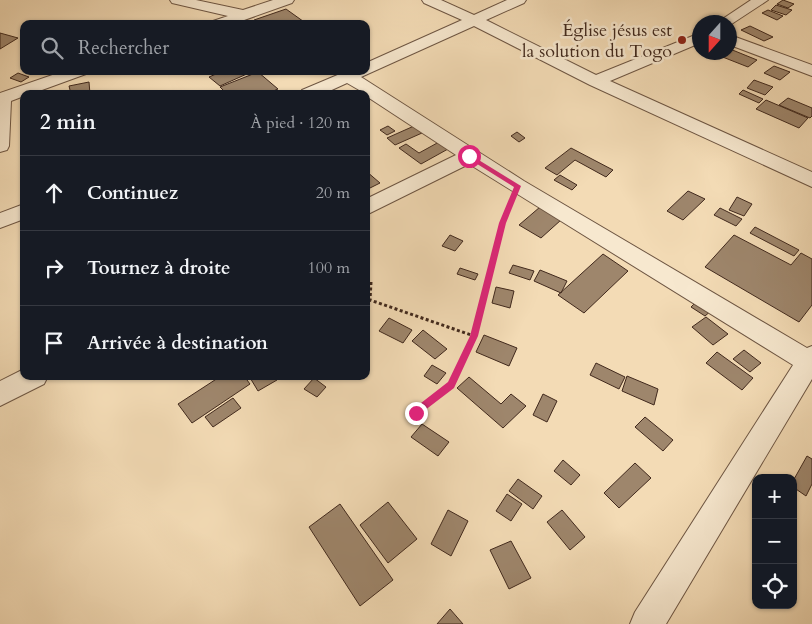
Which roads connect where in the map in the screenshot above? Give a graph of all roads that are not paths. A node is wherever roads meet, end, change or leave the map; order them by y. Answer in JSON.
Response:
{"nodes":[{"id":1,"x":177,"y":0,"type":"edge"},
{"id":2,"x":287,"y":0,"type":"edge"},
{"id":3,"x":429,"y":0,"type":"edge"},
{"id":4,"x":519,"y":0,"type":"edge"},
{"id":5,"x":761,"y":0,"type":"edge"},
{"id":6,"x":244,"y":15,"type":"junction"},
{"id":7,"x":736,"y":15,"type":"edge"},
{"id":8,"x":230,"y":20,"type":"edge"},
{"id":9,"x":474,"y":20,"type":"junction"},
{"id":10,"x":692,"y":40,"type":"edge"},
{"id":11,"x":737,"y":43,"type":"edge"},
{"id":12,"x":370,"y":67,"type":"edge"},
{"id":13,"x":812,"y":71,"type":"edge"},
{"id":14,"x":69,"y":75,"type":"edge"},
{"id":15,"x":352,"y":75,"type":"edge"},
{"id":16,"x":363,"y":75,"type":"edge"},
{"id":17,"x":596,"y":81,"type":"junction"},
{"id":18,"x":26,"y":90,"type":"edge"},
{"id":19,"x":317,"y":90,"type":"edge"},
{"id":20,"x":20,"y":92,"type":"edge"},
{"id":21,"x":1,"y":99,"type":"edge"},
{"id":22,"x":0,"y":146,"type":"edge"},
{"id":23,"x":469,"y":156,"type":"junction"},
{"id":24,"x":812,"y":180,"type":"edge"},
{"id":25,"x":370,"y":206,"type":"edge"},
{"id":26,"x":20,"y":213,"type":"edge"},
{"id":27,"x":0,"y":221,"type":"edge"},
{"id":28,"x":811,"y":359,"type":"edge"},
{"id":29,"x":27,"y":380,"type":"edge"},
{"id":30,"x":0,"y":394,"type":"edge"},
{"id":31,"x":646,"y":624,"type":"edge"}],
"edges":[{"from":1,"to":6,"type":"street"},
{"from":2,"to":6,"type":"street"},
{"from":3,"to":9,"type":"street"},
{"from":4,"to":9,"type":"street"},
{"from":5,"to":7,"type":"street"},
{"from":6,"to":8,"type":"street"},
{"from":9,"to":12,"type":"street"},
{"from":9,"to":17,"type":"street"},
{"from":10,"to":17,"type":"street"},
{"from":11,"to":13,"type":"street"},
{"from":14,"to":18,"type":"street"},
{"from":15,"to":19,"type":"street"},
{"from":16,"to":23,"type":"street"},
{"from":17,"to":24,"type":"street"},
{"from":20,"to":21,"type":"street"},
{"from":21,"to":22,"type":"street"},
{"from":23,"to":25,"type":"street"},
{"from":23,"to":28,"type":"street"},
{"from":26,"to":27,"type":"street"},
{"from":28,"to":31,"type":"street"},
{"from":29,"to":30,"type":"street"}]}
